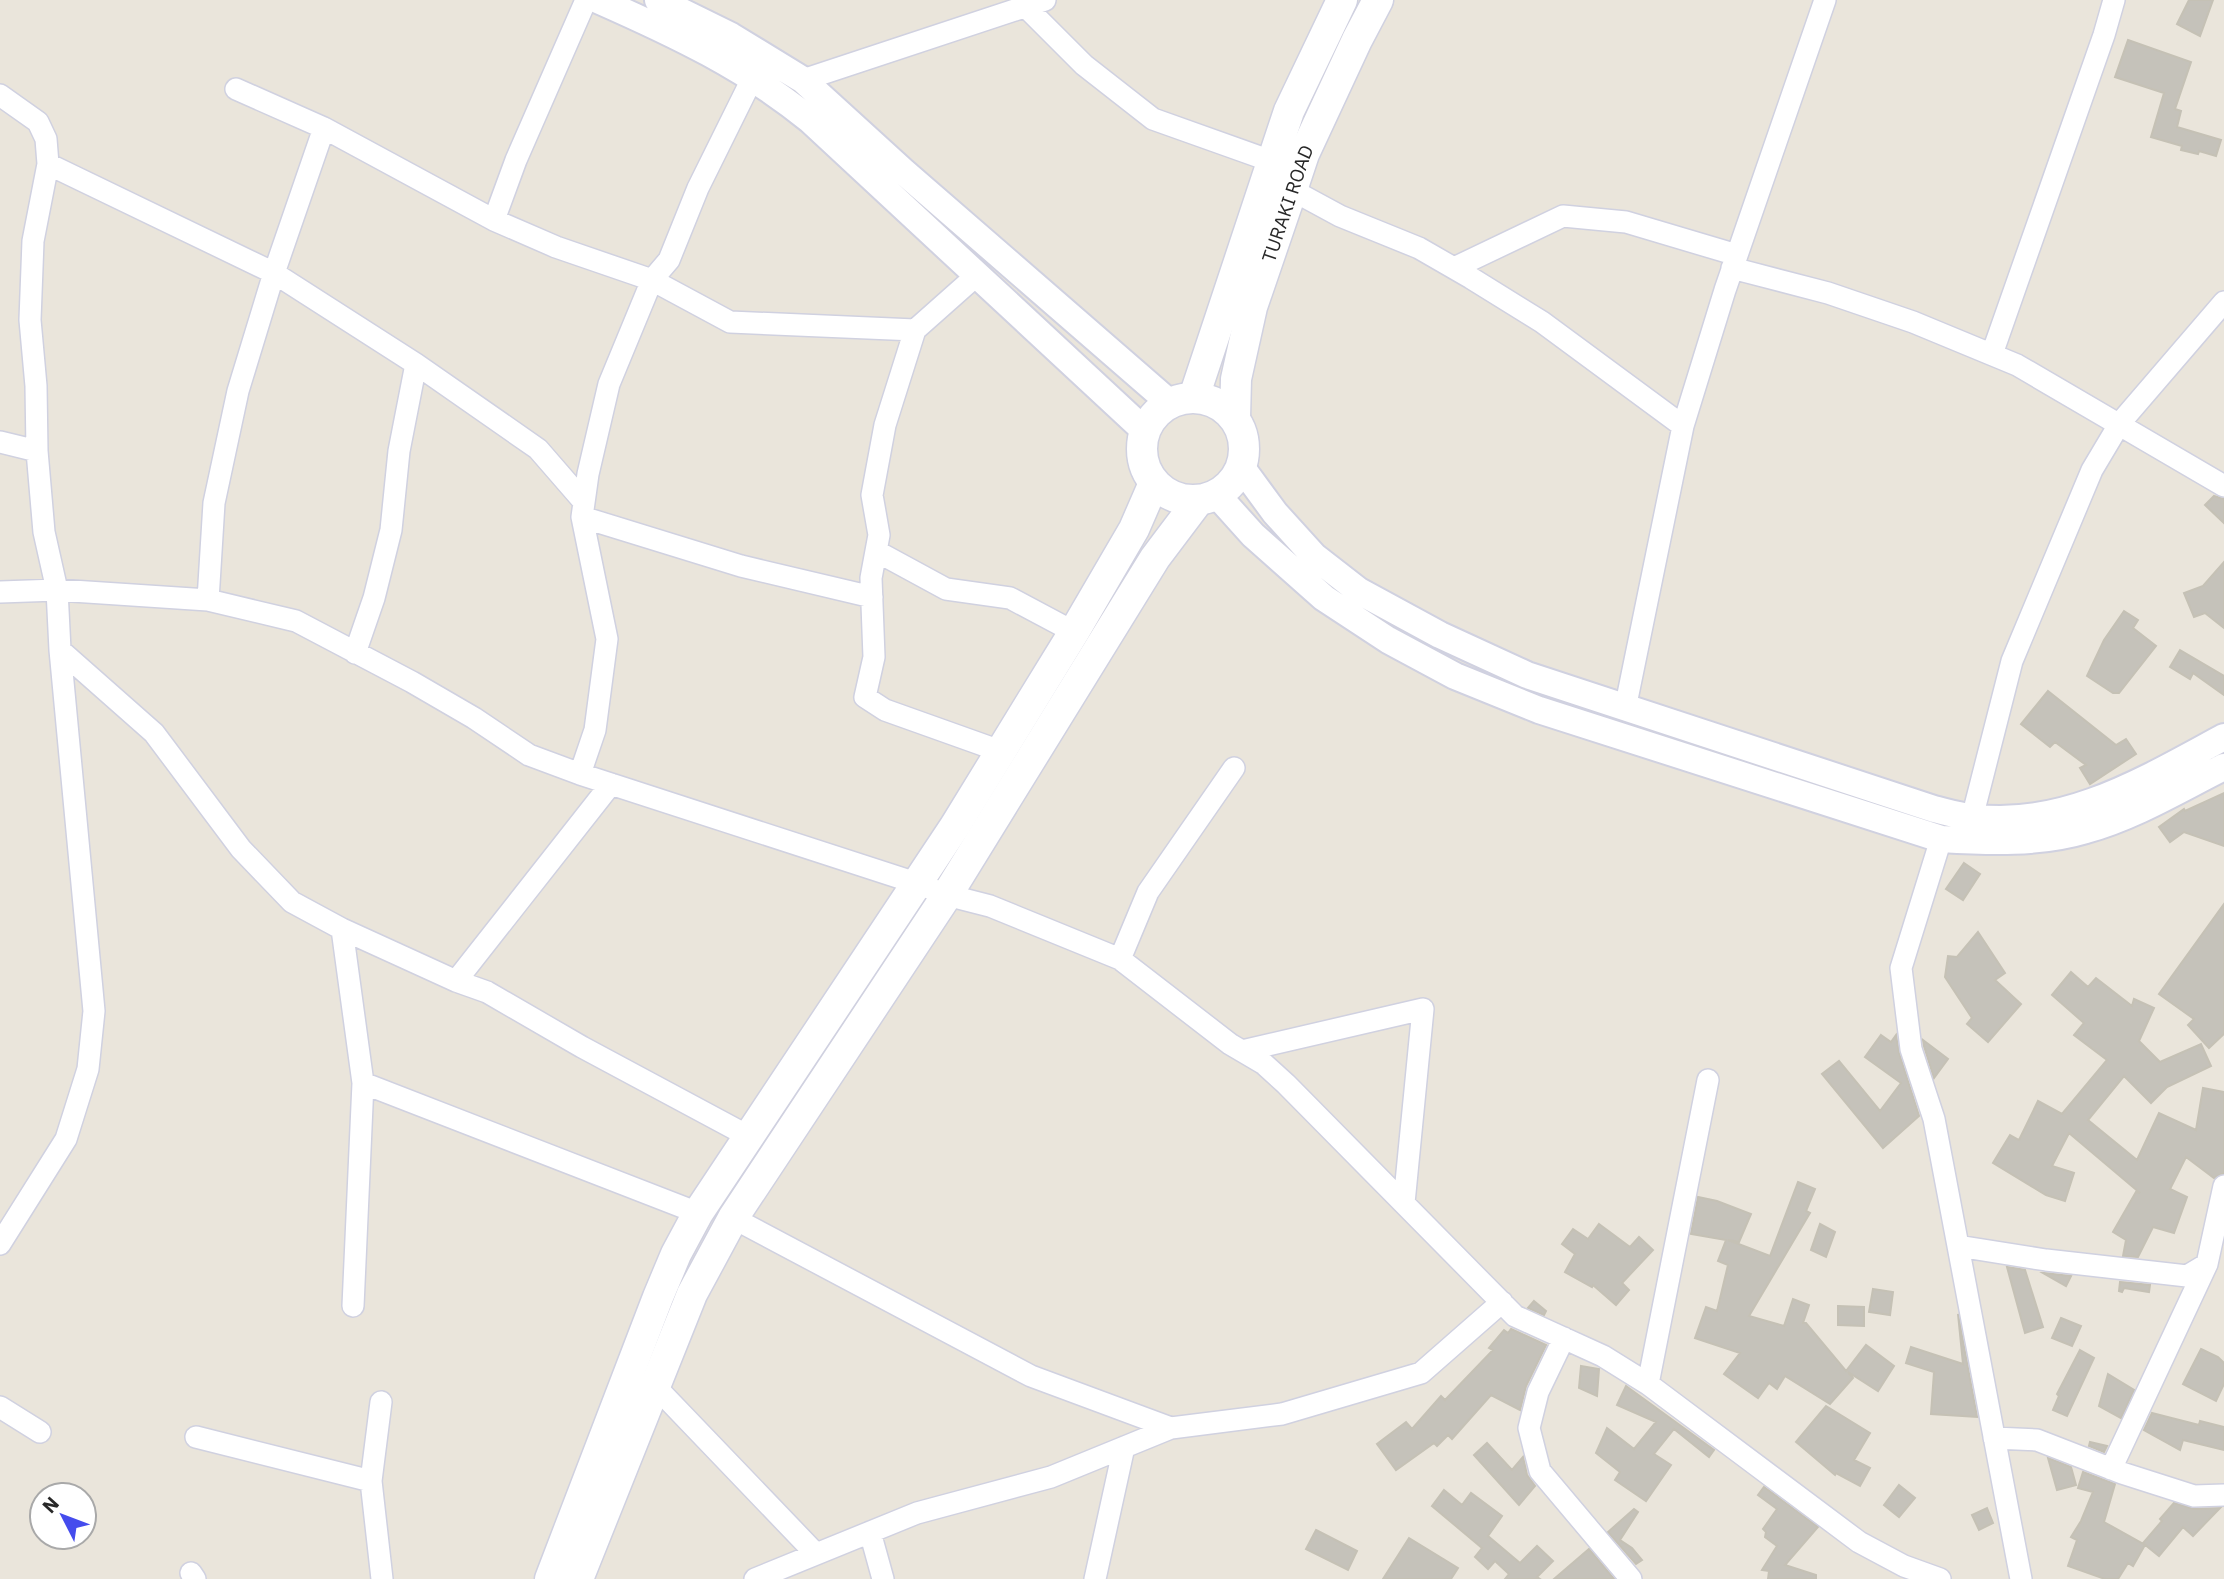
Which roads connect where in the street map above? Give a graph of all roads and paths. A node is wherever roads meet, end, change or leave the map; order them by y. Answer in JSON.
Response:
{"nodes":[{"id":1,"x":586,"y":0,"type":"edge"},
{"id":2,"x":598,"y":0,"type":"edge"},
{"id":3,"x":658,"y":0,"type":"edge"},
{"id":4,"x":1342,"y":0,"type":"edge"},
{"id":5,"x":1378,"y":0,"type":"edge"},
{"id":6,"x":1825,"y":0,"type":"edge"},
{"id":7,"x":2114,"y":0,"type":"edge"},
{"id":8,"x":1035,"y":4,"type":"edge"},
{"id":9,"x":753,"y":77,"type":"junction"},
{"id":10,"x":803,"y":80,"type":"junction"},
{"id":11,"x":236,"y":89,"type":"dead end"},
{"id":12,"x":0,"y":95,"type":"edge"},
{"id":13,"x":324,"y":128,"type":"junction"},
{"id":14,"x":1271,"y":161,"type":"junction"},
{"id":15,"x":48,"y":164,"type":"junction"},
{"id":16,"x":1292,"y":190,"type":"junction"},
{"id":17,"x":494,"y":220,"type":"junction"},
{"id":18,"x":1734,"y":262,"type":"junction"},
{"id":19,"x":1454,"y":268,"type":"junction"},
{"id":20,"x":274,"y":273,"type":"junction"},
{"id":21,"x":977,"y":275,"type":"junction"},
{"id":22,"x":652,"y":280,"type":"junction"},
{"id":23,"x":2224,"y":302,"type":"edge"},
{"id":24,"x":915,"y":330,"type":"junction"},
{"id":25,"x":1992,"y":355,"type":"junction"},
{"id":26,"x":416,"y":364,"type":"junction"},
{"id":27,"x":1182,"y":400,"type":"junction"},
{"id":28,"x":1236,"y":418,"type":"junction"},
{"id":29,"x":2120,"y":423,"type":"junction"},
{"id":30,"x":1684,"y":426,"type":"junction"},
{"id":31,"x":1145,"y":431,"type":"junction"},
{"id":32,"x":0,"y":442,"type":"edge"},
{"id":33,"x":37,"y":451,"type":"junction"},
{"id":34,"x":1242,"y":468,"type":"junction"},
{"id":35,"x":1154,"y":483,"type":"junction"},
{"id":36,"x":2224,"y":486,"type":"edge"},
{"id":37,"x":1207,"y":498,"type":"junction"},
{"id":38,"x":583,"y":510,"type":"junction"},
{"id":39,"x":876,"y":551,"type":"junction"},
{"id":40,"x":57,"y":590,"type":"junction"},
{"id":41,"x":0,"y":592,"type":"edge"},
{"id":42,"x":872,"y":597,"type":"junction"},
{"id":43,"x":208,"y":600,"type":"junction"},
{"id":44,"x":1074,"y":632,"type":"junction"},
{"id":45,"x":60,"y":650,"type":"junction"},
{"id":46,"x":355,"y":653,"type":"junction"},
{"id":47,"x":1625,"y":709,"type":"junction"},
{"id":48,"x":2224,"y":737,"type":"edge"},
{"id":49,"x":1000,"y":751,"type":"junction"},
{"id":50,"x":2224,"y":767,"type":"edge"},
{"id":51,"x":1234,"y":768,"type":"dead end"},
{"id":52,"x":580,"y":774,"type":"junction"},
{"id":53,"x":611,"y":784,"type":"junction"},
{"id":54,"x":1972,"y":818,"type":"junction"},
{"id":55,"x":1941,"y":839,"type":"junction"},
{"id":56,"x":915,"y":883,"type":"junction"},
{"id":57,"x":947,"y":895,"type":"junction"},
{"id":58,"x":342,"y":929,"type":"junction"},
{"id":59,"x":1120,"y":959,"type":"junction"},
{"id":60,"x":456,"y":981,"type":"junction"},
{"id":61,"x":1241,"y":1051,"type":"junction"},
{"id":62,"x":1709,"y":1080,"type":"dead end"},
{"id":63,"x":363,"y":1083,"type":"junction"},
{"id":64,"x":748,"y":1136,"type":"junction"},
{"id":65,"x":2224,"y":1186,"type":"edge"},
{"id":66,"x":1404,"y":1203,"type":"junction"},
{"id":67,"x":698,"y":1213,"type":"junction"},
{"id":68,"x":733,"y":1218,"type":"junction"},
{"id":69,"x":0,"y":1244,"type":"edge"},
{"id":70,"x":1958,"y":1246,"type":"junction"},
{"id":71,"x":2207,"y":1264,"type":"junction"},
{"id":72,"x":1502,"y":1302,"type":"junction"},
{"id":73,"x":353,"y":1306,"type":"dead end"},
{"id":74,"x":1564,"y":1338,"type":"junction"},
{"id":75,"x":1648,"y":1384,"type":"junction"},
{"id":76,"x":654,"y":1385,"type":"junction"},
{"id":77,"x":382,"y":1402,"type":"dead end"},
{"id":78,"x":0,"y":1406,"type":"edge"},
{"id":79,"x":1171,"y":1428,"type":"junction"},
{"id":80,"x":40,"y":1432,"type":"dead end"},
{"id":81,"x":196,"y":1437,"type":"dead end"},
{"id":82,"x":1994,"y":1438,"type":"junction"},
{"id":83,"x":1124,"y":1447,"type":"junction"},
{"id":84,"x":2111,"y":1469,"type":"junction"},
{"id":85,"x":370,"y":1480,"type":"junction"},
{"id":86,"x":2224,"y":1495,"type":"edge"},
{"id":87,"x":870,"y":1532,"type":"junction"},
{"id":88,"x":816,"y":1554,"type":"junction"},
{"id":89,"x":798,"y":1571,"type":"edge"},
{"id":90,"x":382,"y":1579,"type":"edge"},
{"id":91,"x":550,"y":1579,"type":"edge"},
{"id":92,"x":578,"y":1579,"type":"edge"},
{"id":93,"x":755,"y":1579,"type":"edge"},
{"id":94,"x":883,"y":1579,"type":"edge"},
{"id":95,"x":1095,"y":1579,"type":"edge"},
{"id":96,"x":1631,"y":1579,"type":"edge"},
{"id":97,"x":1940,"y":1579,"type":"edge"},
{"id":98,"x":2021,"y":1579,"type":"edge"}],
"edges":[{"from":1,"to":17,"type":"street"},
{"from":2,"to":9,"type":"street"},
{"from":3,"to":10,"type":"street"},
{"from":4,"to":14,"type":"main road"},
{"from":5,"to":16,"type":"main road","name":"TURAKI ROAD"},
{"from":6,"to":18,"type":"street"},
{"from":7,"to":25,"type":"street"},
{"from":8,"to":10,"type":"street"},
{"from":8,"to":14,"type":"street"},
{"from":9,"to":21,"type":"street"},
{"from":9,"to":22,"type":"street"},
{"from":10,"to":27,"type":"street"},
{"from":11,"to":13,"type":"street"},
{"from":12,"to":15,"type":"street"},
{"from":13,"to":17,"type":"street"},
{"from":13,"to":20,"type":"street"},
{"from":14,"to":27,"type":"main road"},
{"from":15,"to":20,"type":"street"},
{"from":15,"to":33,"type":"street"},
{"from":16,"to":19,"type":"street"},
{"from":16,"to":28,"type":"main road","name":"TURAKI ROAD"},
{"from":17,"to":22,"type":"street"},
{"from":18,"to":19,"type":"street"},
{"from":18,"to":25,"type":"street"},
{"from":18,"to":30,"type":"street"},
{"from":19,"to":30,"type":"street"},
{"from":20,"to":26,"type":"street"},
{"from":20,"to":43,"type":"street"},
{"from":21,"to":24,"type":"street"},
{"from":21,"to":31,"type":"street"},
{"from":22,"to":24,"type":"street"},
{"from":22,"to":38,"type":"street"},
{"from":23,"to":29,"type":"street"},
{"from":24,"to":39,"type":"street"},
{"from":25,"to":29,"type":"street"},
{"from":26,"to":38,"type":"street"},
{"from":26,"to":46,"type":"street"},
{"from":27,"to":28,"type":"main road"},
{"from":27,"to":31,"type":"main road"},
{"from":28,"to":34,"type":"main road"},
{"from":29,"to":36,"type":"street"},
{"from":29,"to":54,"type":"street"},
{"from":30,"to":47,"type":"street"},
{"from":31,"to":35,"type":"main road"},
{"from":32,"to":33,"type":"street"},
{"from":33,"to":40,"type":"street"},
{"from":34,"to":37,"type":"main road"},
{"from":34,"to":47,"type":"street"},
{"from":35,"to":37,"type":"main road"},
{"from":35,"to":44,"type":"main road"},
{"from":37,"to":55,"type":"street"},
{"from":37,"to":57,"type":"main road"},
{"from":38,"to":42,"type":"street"},
{"from":38,"to":52,"type":"street"},
{"from":39,"to":42,"type":"street"},
{"from":39,"to":44,"type":"street"},
{"from":40,"to":41,"type":"street"},
{"from":40,"to":43,"type":"street"},
{"from":40,"to":45,"type":"street"},
{"from":42,"to":49,"type":"street"},
{"from":43,"to":46,"type":"street"},
{"from":44,"to":49,"type":"main road"},
{"from":45,"to":58,"type":"street"},
{"from":45,"to":69,"type":"street"},
{"from":46,"to":52,"type":"street"},
{"from":47,"to":54,"type":"street"},
{"from":48,"to":54,"type":"street"},
{"from":49,"to":56,"type":"main road"},
{"from":50,"to":55,"type":"street"},
{"from":51,"to":59,"type":"street"},
{"from":52,"to":53,"type":"street"},
{"from":53,"to":56,"type":"street"},
{"from":53,"to":60,"type":"street"},
{"from":55,"to":70,"type":"street"},
{"from":56,"to":57,"type":"street"},
{"from":56,"to":64,"type":"main road"},
{"from":57,"to":59,"type":"street"},
{"from":57,"to":68,"type":"main road"},
{"from":58,"to":60,"type":"street"},
{"from":58,"to":63,"type":"street"},
{"from":59,"to":61,"type":"street"},
{"from":60,"to":64,"type":"street"},
{"from":61,"to":66,"type":"street"},
{"from":61,"to":66,"type":"street"},
{"from":62,"to":75,"type":"street"},
{"from":63,"to":67,"type":"street"},
{"from":63,"to":73,"type":"street"},
{"from":64,"to":67,"type":"main road"},
{"from":65,"to":71,"type":"street"},
{"from":66,"to":72,"type":"street"},
{"from":67,"to":91,"type":"main road"},
{"from":68,"to":76,"type":"main road"},
{"from":68,"to":79,"type":"street"},
{"from":70,"to":71,"type":"street"},
{"from":70,"to":82,"type":"street"},
{"from":71,"to":84,"type":"street"},
{"from":72,"to":74,"type":"street"},
{"from":72,"to":79,"type":"street"},
{"from":74,"to":75,"type":"street"},
{"from":74,"to":96,"type":"street"},
{"from":75,"to":97,"type":"street"},
{"from":76,"to":88,"type":"street"},
{"from":76,"to":92,"type":"main road"},
{"from":77,"to":85,"type":"street"},
{"from":78,"to":80,"type":"street"},
{"from":79,"to":83,"type":"street"},
{"from":81,"to":85,"type":"street"},
{"from":82,"to":84,"type":"street"},
{"from":82,"to":98,"type":"street"},
{"from":83,"to":87,"type":"street"},
{"from":83,"to":95,"type":"street"},
{"from":84,"to":86,"type":"street"},
{"from":85,"to":90,"type":"street"},
{"from":87,"to":88,"type":"street"},
{"from":87,"to":94,"type":"street"},
{"from":88,"to":89,"type":"street"},
{"from":89,"to":93,"type":"street"}]}
